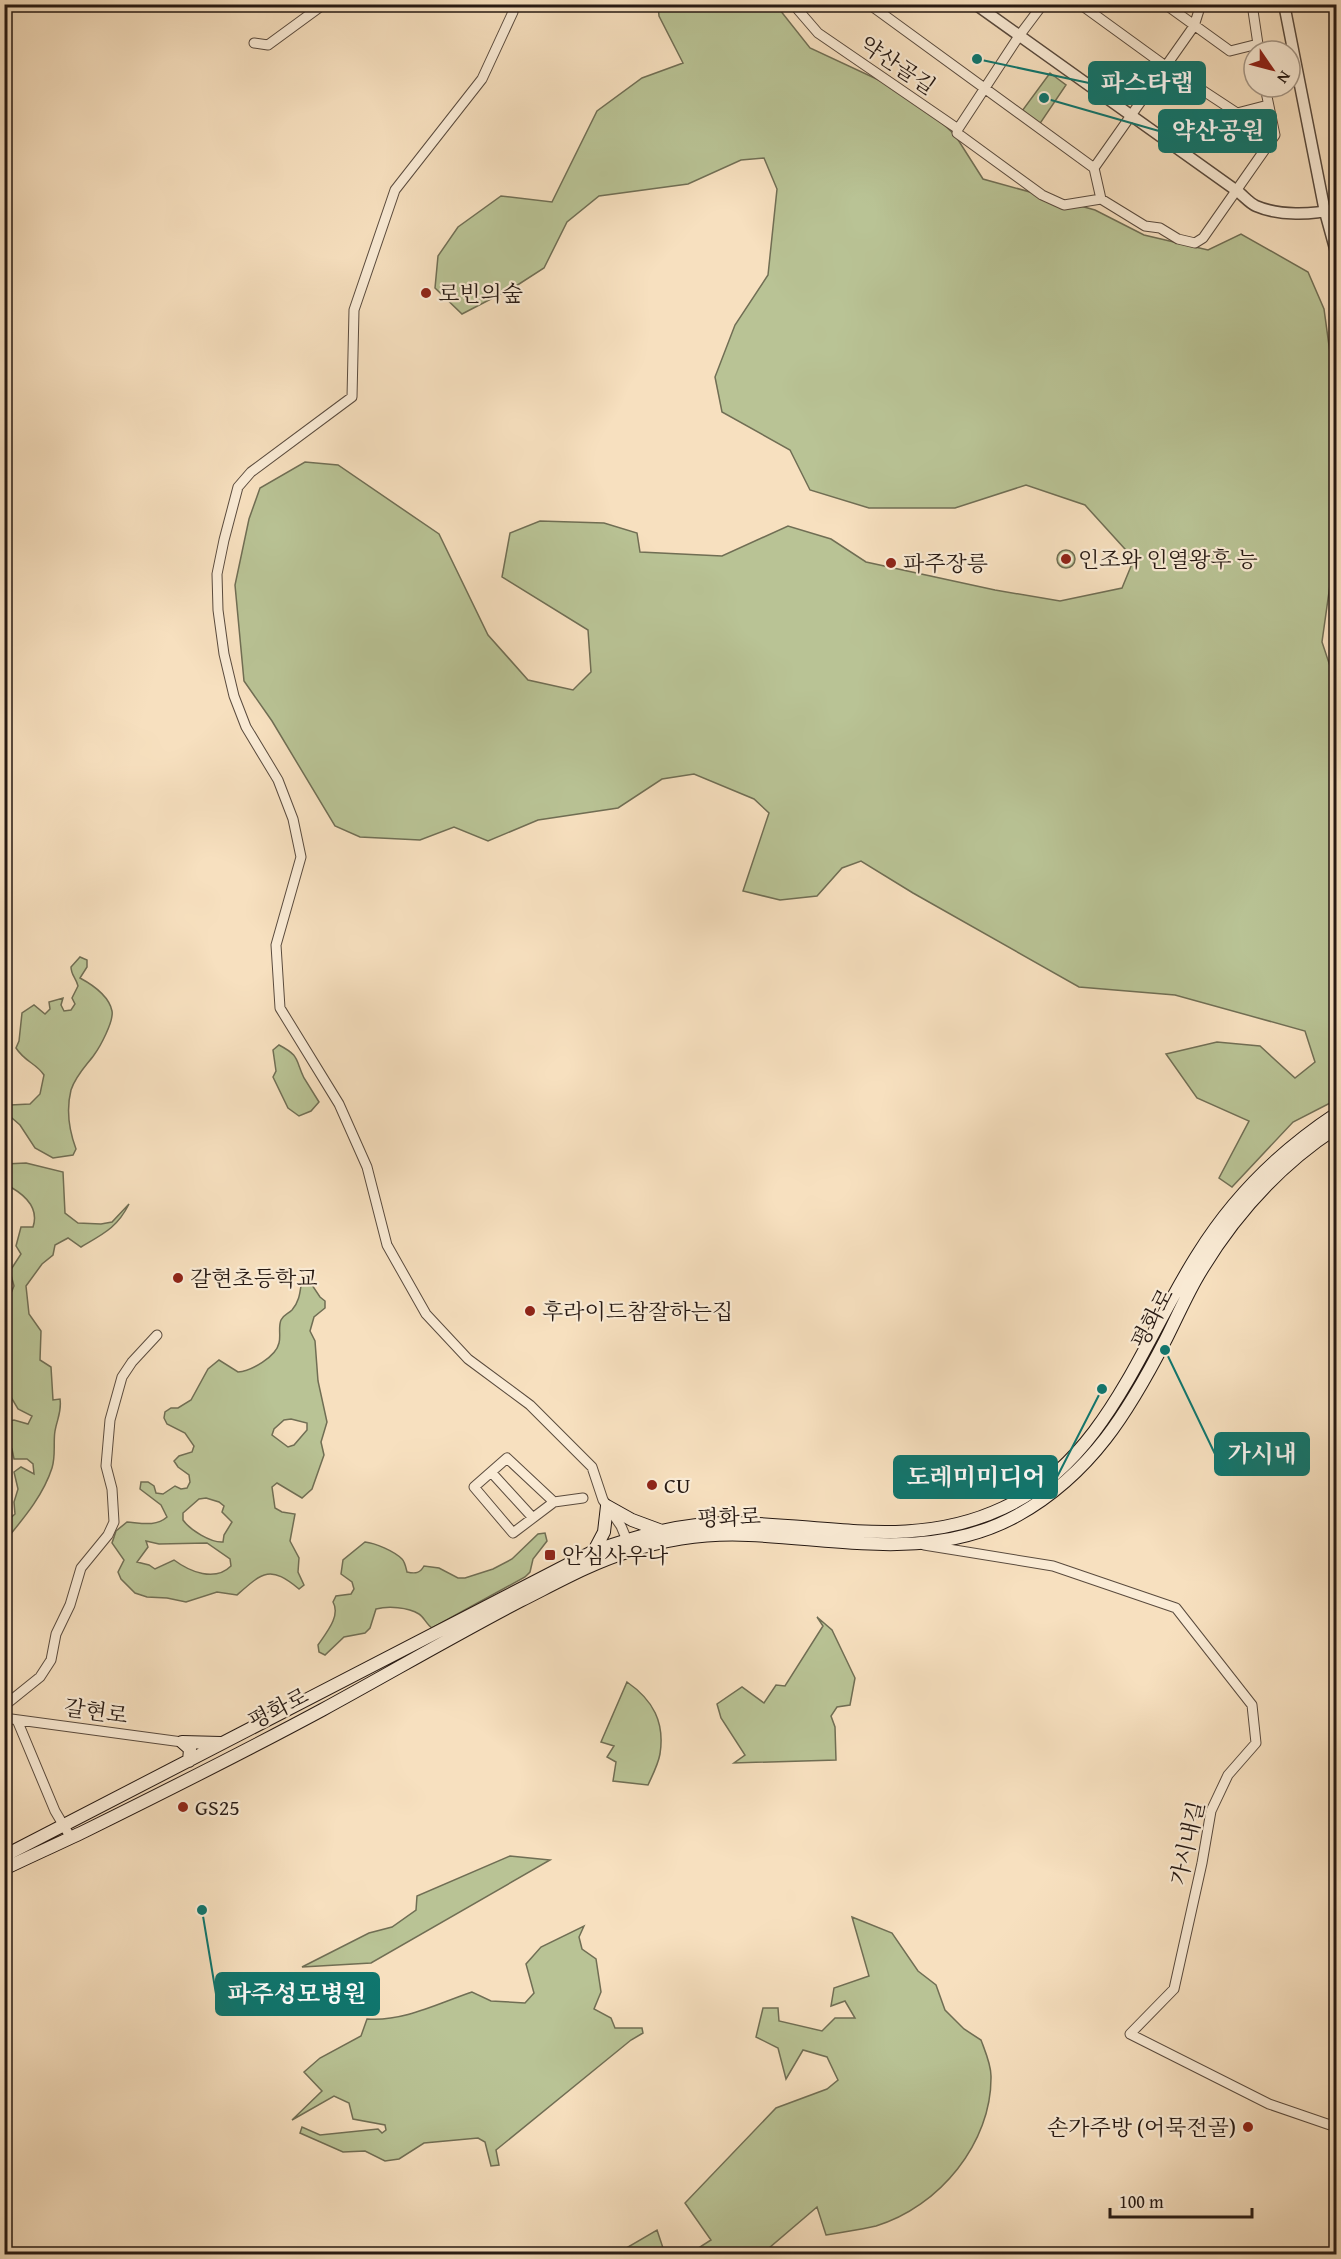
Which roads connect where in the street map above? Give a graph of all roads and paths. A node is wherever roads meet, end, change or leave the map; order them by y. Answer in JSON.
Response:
{"nodes":[{"id":1,"x":324,"y":4,"type":"edge"},
{"id":2,"x":510,"y":4,"type":"edge"},
{"id":3,"x":793,"y":4,"type":"edge"},
{"id":4,"x":869,"y":4,"type":"edge"},
{"id":5,"x":975,"y":4,"type":"edge"},
{"id":6,"x":1043,"y":4,"type":"edge"},
{"id":7,"x":1080,"y":4,"type":"edge"},
{"id":8,"x":1165,"y":4,"type":"edge"},
{"id":9,"x":1201,"y":4,"type":"edge"},
{"id":10,"x":1252,"y":4,"type":"edge"},
{"id":11,"x":1284,"y":4,"type":"edge"},
{"id":12,"x":1194,"y":26,"type":"junction"},
{"id":13,"x":1019,"y":36,"type":"junction"},
{"id":14,"x":1258,"y":39,"type":"edge"},
{"id":15,"x":254,"y":44,"type":"dead end"},
{"id":16,"x":1242,"y":50,"type":"edge"},
{"id":17,"x":1164,"y":65,"type":"junction"},
{"id":18,"x":985,"y":88,"type":"junction"},
{"id":19,"x":1267,"y":99,"type":"edge"},
{"id":20,"x":1268,"y":105,"type":"junction"},
{"id":21,"x":1132,"y":116,"type":"junction"},
{"id":22,"x":958,"y":129,"type":"junction"},
{"id":23,"x":1094,"y":168,"type":"junction"},
{"id":24,"x":1237,"y":191,"type":"junction"},
{"id":25,"x":1101,"y":199,"type":"junction"},
{"id":26,"x":1331,"y":211,"type":"edge"},
{"id":27,"x":1336,"y":252,"type":"edge"},
{"id":28,"x":1336,"y":1114,"type":"edge"},
{"id":29,"x":1336,"y":1128,"type":"edge"},
{"id":30,"x":157,"y":1335,"type":"dead end"},
{"id":31,"x":491,"y":1472,"type":"junction"},
{"id":32,"x":583,"y":1498,"type":"dead end"},
{"id":33,"x":554,"y":1502,"type":"junction"},
{"id":34,"x":607,"y":1506,"type":"junction"},
{"id":35,"x":533,"y":1518,"type":"junction"},
{"id":36,"x":660,"y":1530,"type":"junction"},
{"id":37,"x":629,"y":1545,"type":"junction"},
{"id":38,"x":922,"y":1545,"type":"junction"},
{"id":39,"x":594,"y":1551,"type":"junction"},
{"id":40,"x":4,"y":1706,"type":"edge"},
{"id":41,"x":4,"y":1718,"type":"edge"},
{"id":42,"x":17,"y":1720,"type":"junction"},
{"id":43,"x":182,"y":1742,"type":"junction"},
{"id":44,"x":226,"y":1743,"type":"junction"},
{"id":45,"x":189,"y":1761,"type":"junction"},
{"id":46,"x":64,"y":1825,"type":"junction"},
{"id":47,"x":71,"y":1838,"type":"junction"},
{"id":48,"x":4,"y":1856,"type":"edge"},
{"id":49,"x":4,"y":1869,"type":"edge"},
{"id":50,"x":1336,"y":2127,"type":"edge"}],
"edges":[{"from":1,"to":15,"type":"street"},
{"from":2,"to":34,"type":"street"},
{"from":3,"to":22,"type":"street","name":"약산골길"},
{"from":4,"to":18,"type":"street","name":"약산골길"},
{"from":5,"to":13,"type":"street"},
{"from":6,"to":13,"type":"street"},
{"from":7,"to":17,"type":"street"},
{"from":8,"to":12,"type":"street"},
{"from":9,"to":12,"type":"street"},
{"from":10,"to":14,"type":"street"},
{"from":11,"to":26,"type":"street"},
{"from":12,"to":16,"type":"street"},
{"from":12,"to":17,"type":"street"},
{"from":13,"to":18,"type":"street"},
{"from":13,"to":21,"type":"street"},
{"from":17,"to":20,"type":"street"},
{"from":17,"to":21,"type":"street"},
{"from":18,"to":22,"type":"street"},
{"from":18,"to":23,"type":"street","name":"약산골길"},
{"from":19,"to":20,"type":"street"},
{"from":20,"to":24,"type":"street"},
{"from":21,"to":23,"type":"street"},
{"from":21,"to":24,"type":"street"},
{"from":22,"to":25,"type":"street","name":"약산골길"},
{"from":23,"to":25,"type":"street"},
{"from":24,"to":25,"type":"street"},
{"from":24,"to":26,"type":"street"},
{"from":26,"to":27,"type":"street"},
{"from":28,"to":36,"type":"main road","name":"평화로"},
{"from":29,"to":38,"type":"main road","name":"평화로"},
{"from":30,"to":40,"type":"street"},
{"from":31,"to":33,"type":"street"},
{"from":31,"to":35,"type":"street"},
{"from":31,"to":35,"type":"street"},
{"from":32,"to":33,"type":"street"},
{"from":33,"to":35,"type":"street"},
{"from":34,"to":36,"type":"main road"},
{"from":34,"to":37,"type":"street"},
{"from":34,"to":39,"type":"main road"},
{"from":36,"to":37,"type":"main road","name":"평화로"},
{"from":37,"to":38,"type":"main road","name":"평화로"},
{"from":37,"to":39,"type":"main road","name":"평화로"},
{"from":37,"to":47,"type":"main road","name":"평화로"},
{"from":38,"to":50,"type":"street","name":"가시내길"},
{"from":39,"to":44,"type":"main road","name":"평화로"},
{"from":41,"to":42,"type":"street","name":"갈현로"},
{"from":42,"to":43,"type":"street","name":"갈현로"},
{"from":42,"to":46,"type":"street"},
{"from":43,"to":44,"type":"main road"},
{"from":43,"to":45,"type":"main road"},
{"from":44,"to":45,"type":"main road","name":"평화로"},
{"from":45,"to":46,"type":"main road","name":"평화로"},
{"from":46,"to":47,"type":"street"},
{"from":46,"to":48,"type":"main road","name":"평화로"},
{"from":47,"to":49,"type":"main road","name":"평화로"}]}
